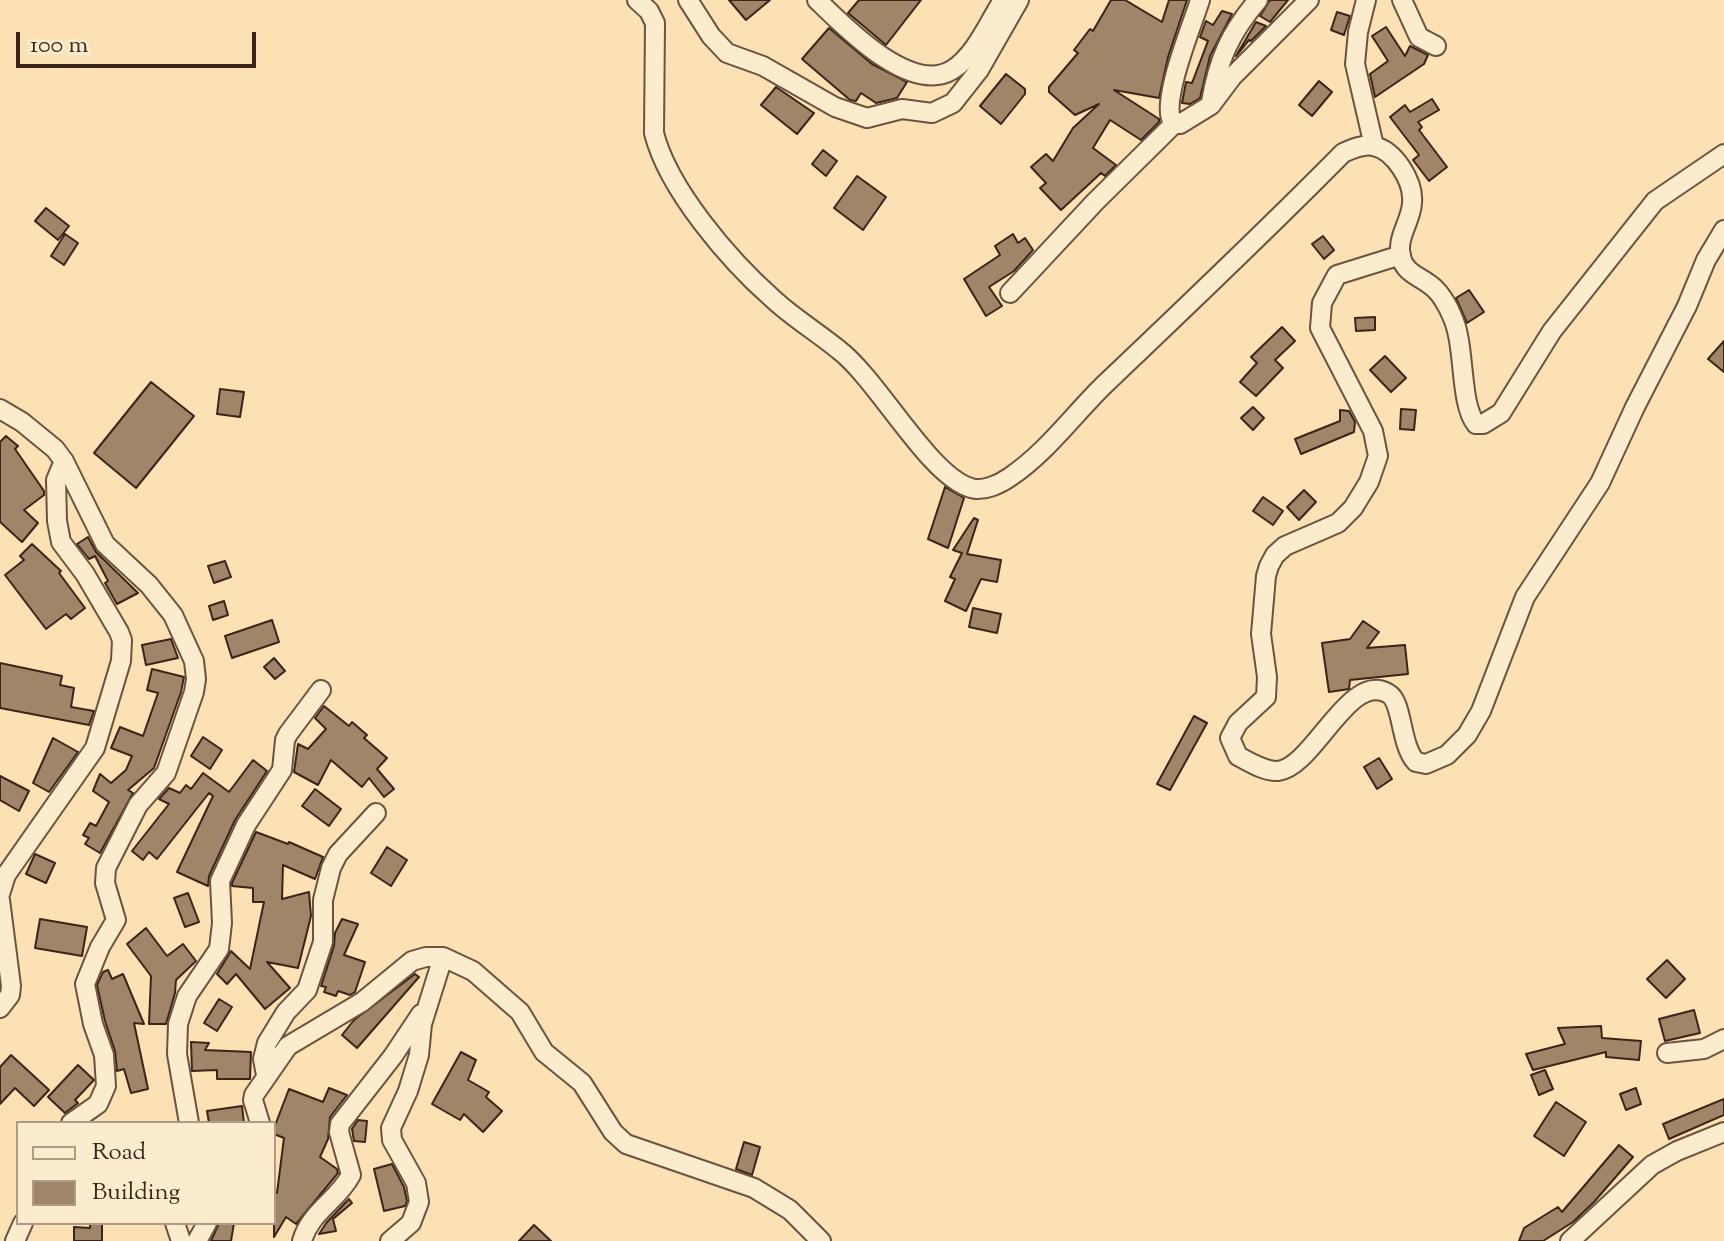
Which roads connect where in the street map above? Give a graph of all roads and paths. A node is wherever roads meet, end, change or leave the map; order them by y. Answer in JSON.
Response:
{"nodes":[{"id":1,"x":637,"y":0,"type":"edge"},
{"id":2,"x":688,"y":0,"type":"edge"},
{"id":3,"x":817,"y":0,"type":"edge"},
{"id":4,"x":1003,"y":0,"type":"edge"},
{"id":5,"x":1019,"y":0,"type":"edge"},
{"id":6,"x":1200,"y":0,"type":"edge"},
{"id":7,"x":1258,"y":0,"type":"edge"},
{"id":8,"x":1309,"y":0,"type":"edge"},
{"id":9,"x":1366,"y":0,"type":"edge"},
{"id":10,"x":1402,"y":0,"type":"edge"},
{"id":11,"x":1436,"y":46,"type":"dead end"},
{"id":12,"x":1211,"y":105,"type":"junction"},
{"id":13,"x":1175,"y":123,"type":"junction"},
{"id":14,"x":1374,"y":146,"type":"junction"},
{"id":15,"x":1724,"y":154,"type":"edge"},
{"id":16,"x":1724,"y":230,"type":"edge"},
{"id":17,"x":1401,"y":255,"type":"junction"},
{"id":18,"x":1010,"y":293,"type":"dead end"},
{"id":19,"x":0,"y":409,"type":"edge"},
{"id":20,"x":64,"y":461,"type":"junction"},
{"id":21,"x":321,"y":690,"type":"dead end"},
{"id":22,"x":376,"y":813,"type":"dead end"},
{"id":23,"x":0,"y":897,"type":"edge"},
{"id":24,"x":443,"y":957,"type":"junction"},
{"id":25,"x":428,"y":1004,"type":"junction"},
{"id":26,"x":0,"y":1008,"type":"edge"},
{"id":27,"x":1724,"y":1039,"type":"edge"},
{"id":28,"x":1667,"y":1053,"type":"dead end"},
{"id":29,"x":266,"y":1075,"type":"junction"},
{"id":30,"x":74,"y":1121,"type":"edge"},
{"id":31,"x":189,"y":1121,"type":"edge"},
{"id":32,"x":259,"y":1121,"type":"edge"},
{"id":33,"x":1724,"y":1132,"type":"edge"},
{"id":34,"x":302,"y":1241,"type":"edge"},
{"id":35,"x":390,"y":1241,"type":"edge"},
{"id":36,"x":821,"y":1241,"type":"edge"},
{"id":37,"x":1570,"y":1241,"type":"edge"}],
"edges":[{"from":1,"to":14,"type":"street"},
{"from":2,"to":5,"type":"street"},
{"from":3,"to":4,"type":"street"},
{"from":6,"to":13,"type":"street"},
{"from":7,"to":12,"type":"street"},
{"from":8,"to":12,"type":"street"},
{"from":9,"to":14,"type":"street"},
{"from":10,"to":11,"type":"street"},
{"from":12,"to":13,"type":"street"},
{"from":13,"to":18,"type":"street"},
{"from":14,"to":17,"type":"street"},
{"from":15,"to":17,"type":"street"},
{"from":16,"to":17,"type":"street"},
{"from":19,"to":20,"type":"street"},
{"from":20,"to":23,"type":"street"},
{"from":20,"to":30,"type":"street"},
{"from":21,"to":31,"type":"street"},
{"from":22,"to":29,"type":"street"},
{"from":23,"to":26,"type":"street"},
{"from":24,"to":25,"type":"street"},
{"from":24,"to":29,"type":"street"},
{"from":24,"to":36,"type":"street"},
{"from":25,"to":34,"type":"street"},
{"from":25,"to":35,"type":"street"},
{"from":27,"to":28,"type":"street"},
{"from":29,"to":32,"type":"street"},
{"from":33,"to":37,"type":"street"}]}
